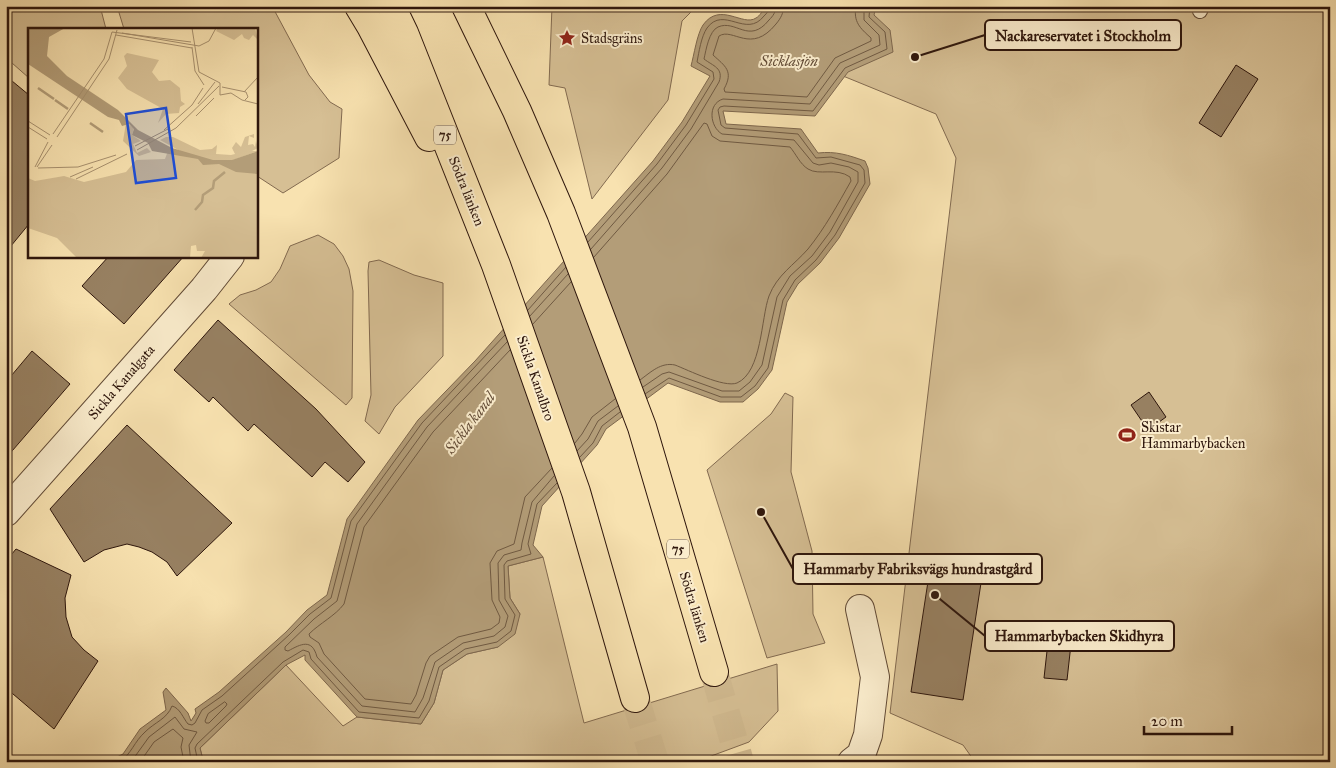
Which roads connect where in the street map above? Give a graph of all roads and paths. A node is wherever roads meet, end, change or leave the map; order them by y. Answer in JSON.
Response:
{"nodes":[{"id":1,"x":359,"y":6,"type":"edge"},
{"id":2,"x":391,"y":6,"type":"edge"},
{"id":3,"x":466,"y":6,"type":"edge"},
{"id":4,"x":478,"y":6,"type":"edge"},
{"id":5,"x":518,"y":111,"type":"junction"},
{"id":6,"x":228,"y":258,"type":"edge"},
{"id":7,"x":496,"y":265,"type":"junction"},
{"id":8,"x":8,"y":508,"type":"edge"},
{"id":9,"x":860,"y":609,"type":"dead end"},
{"id":10,"x":714,"y":672,"type":"tunnel mouth"},
{"id":11,"x":636,"y":698,"type":"tunnel mouth"},
{"id":12,"x":852,"y":762,"type":"edge"}],
"edges":[{"from":1,"to":7,"type":"highway"},
{"from":2,"to":7,"type":"highway","name":"Södra länken","number":"75"},
{"from":3,"to":5,"type":"highway","number":"75"},
{"from":4,"to":5,"type":"highway"},
{"from":5,"to":10,"type":"highway","name":"Södra länken","number":"75"},
{"from":6,"to":8,"type":"street","name":"Sickla Kanalgata"},
{"from":7,"to":11,"type":"highway","name":"Sickla Kanalbro","number":"75"},
{"from":9,"to":12,"type":"street"}]}
